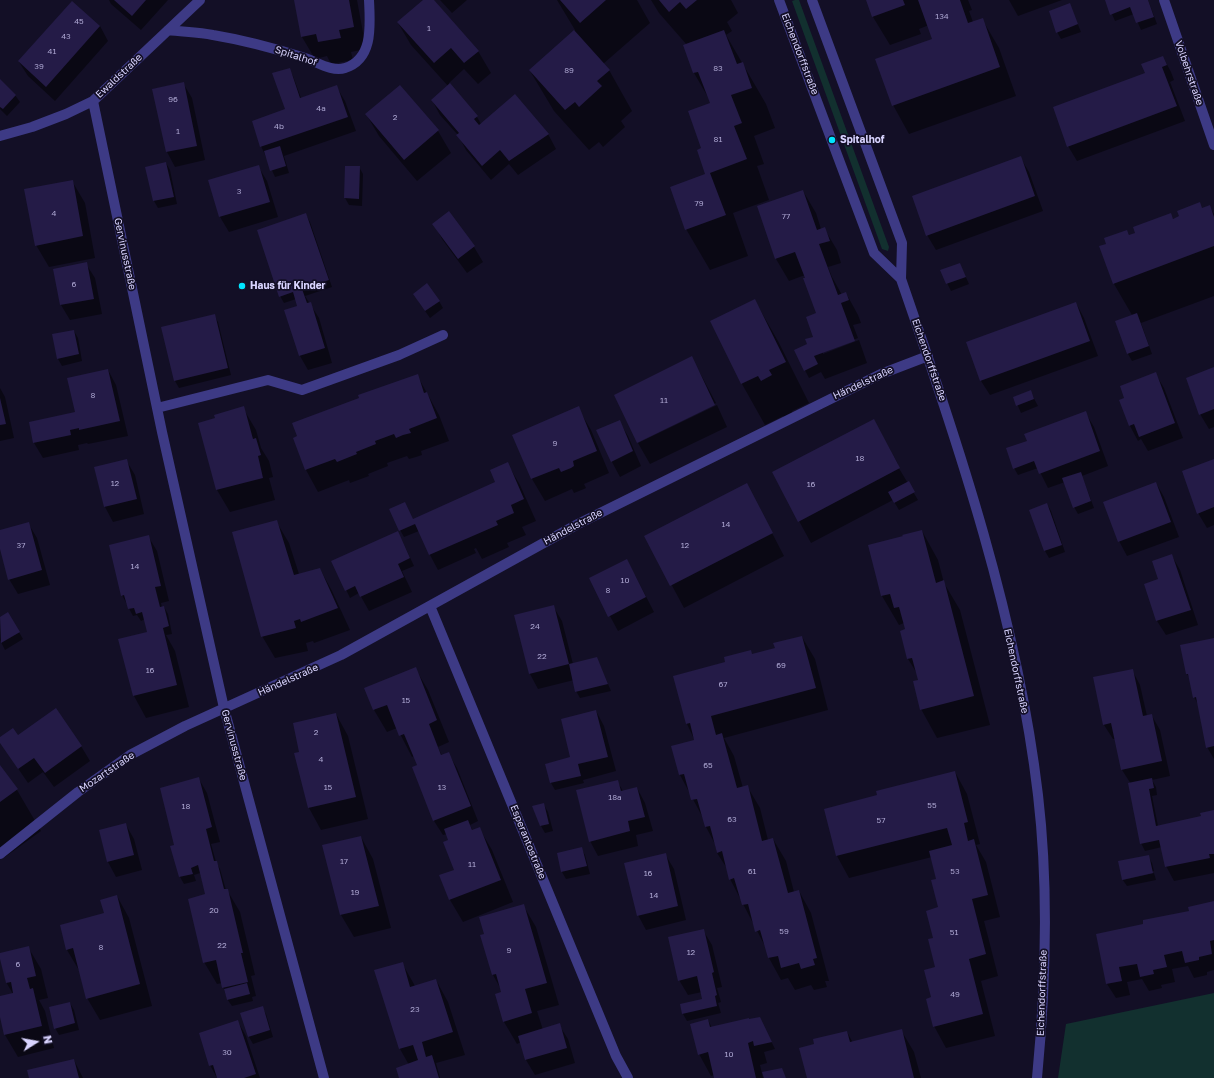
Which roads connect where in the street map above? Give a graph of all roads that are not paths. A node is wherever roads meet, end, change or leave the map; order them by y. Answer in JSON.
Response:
{"nodes":[{"id":1,"x":200,"y":0,"type":"edge"},
{"id":2,"x":369,"y":0,"type":"edge"},
{"id":3,"x":779,"y":0,"type":"edge"},
{"id":4,"x":812,"y":0,"type":"edge"},
{"id":5,"x":1164,"y":0,"type":"edge"},
{"id":6,"x":168,"y":30,"type":"junction"},
{"id":7,"x":93,"y":101,"type":"junction"},
{"id":8,"x":0,"y":136,"type":"edge"},
{"id":9,"x":1214,"y":145,"type":"edge"},
{"id":10,"x":901,"y":279,"type":"junction"},
{"id":11,"x":444,"y":334,"type":"dead end"},
{"id":12,"x":928,"y":356,"type":"junction"},
{"id":13,"x":157,"y":408,"type":"junction"},
{"id":14,"x":430,"y":606,"type":"junction"},
{"id":15,"x":224,"y":708,"type":"junction"},
{"id":16,"x":0,"y":854,"type":"edge"},
{"id":17,"x":324,"y":1078,"type":"edge"},
{"id":18,"x":628,"y":1078,"type":"edge"},
{"id":19,"x":1037,"y":1078,"type":"edge"}],
"edges":[{"from":1,"to":6,"type":"street","name":"Ewaldstraße"},
{"from":2,"to":6,"type":"street","name":"Spitalhof"},
{"from":3,"to":10,"type":"street","name":"Eichendorffstraße"},
{"from":4,"to":10,"type":"street","name":"Eichendorffstraße"},
{"from":5,"to":9,"type":"street","name":"Volbehrstraße"},
{"from":6,"to":7,"type":"street","name":"Ewaldstraße"},
{"from":7,"to":8,"type":"street","name":"Ewaldstraße"},
{"from":7,"to":13,"type":"street","name":"Gervinusstraße"},
{"from":10,"to":12,"type":"street","name":"Eichendorffstraße"},
{"from":11,"to":13,"type":"street"},
{"from":12,"to":14,"type":"street","name":"Händelstraße"},
{"from":12,"to":19,"type":"street","name":"Eichendorffstraße"},
{"from":13,"to":15,"type":"street","name":"Gervinusstraße"},
{"from":14,"to":15,"type":"street","name":"Händelstraße"},
{"from":14,"to":18,"type":"street","name":"Esperantostraße"},
{"from":15,"to":16,"type":"street","name":"Mozartstraße"},
{"from":15,"to":17,"type":"street","name":"Gervinusstraße"}]}
